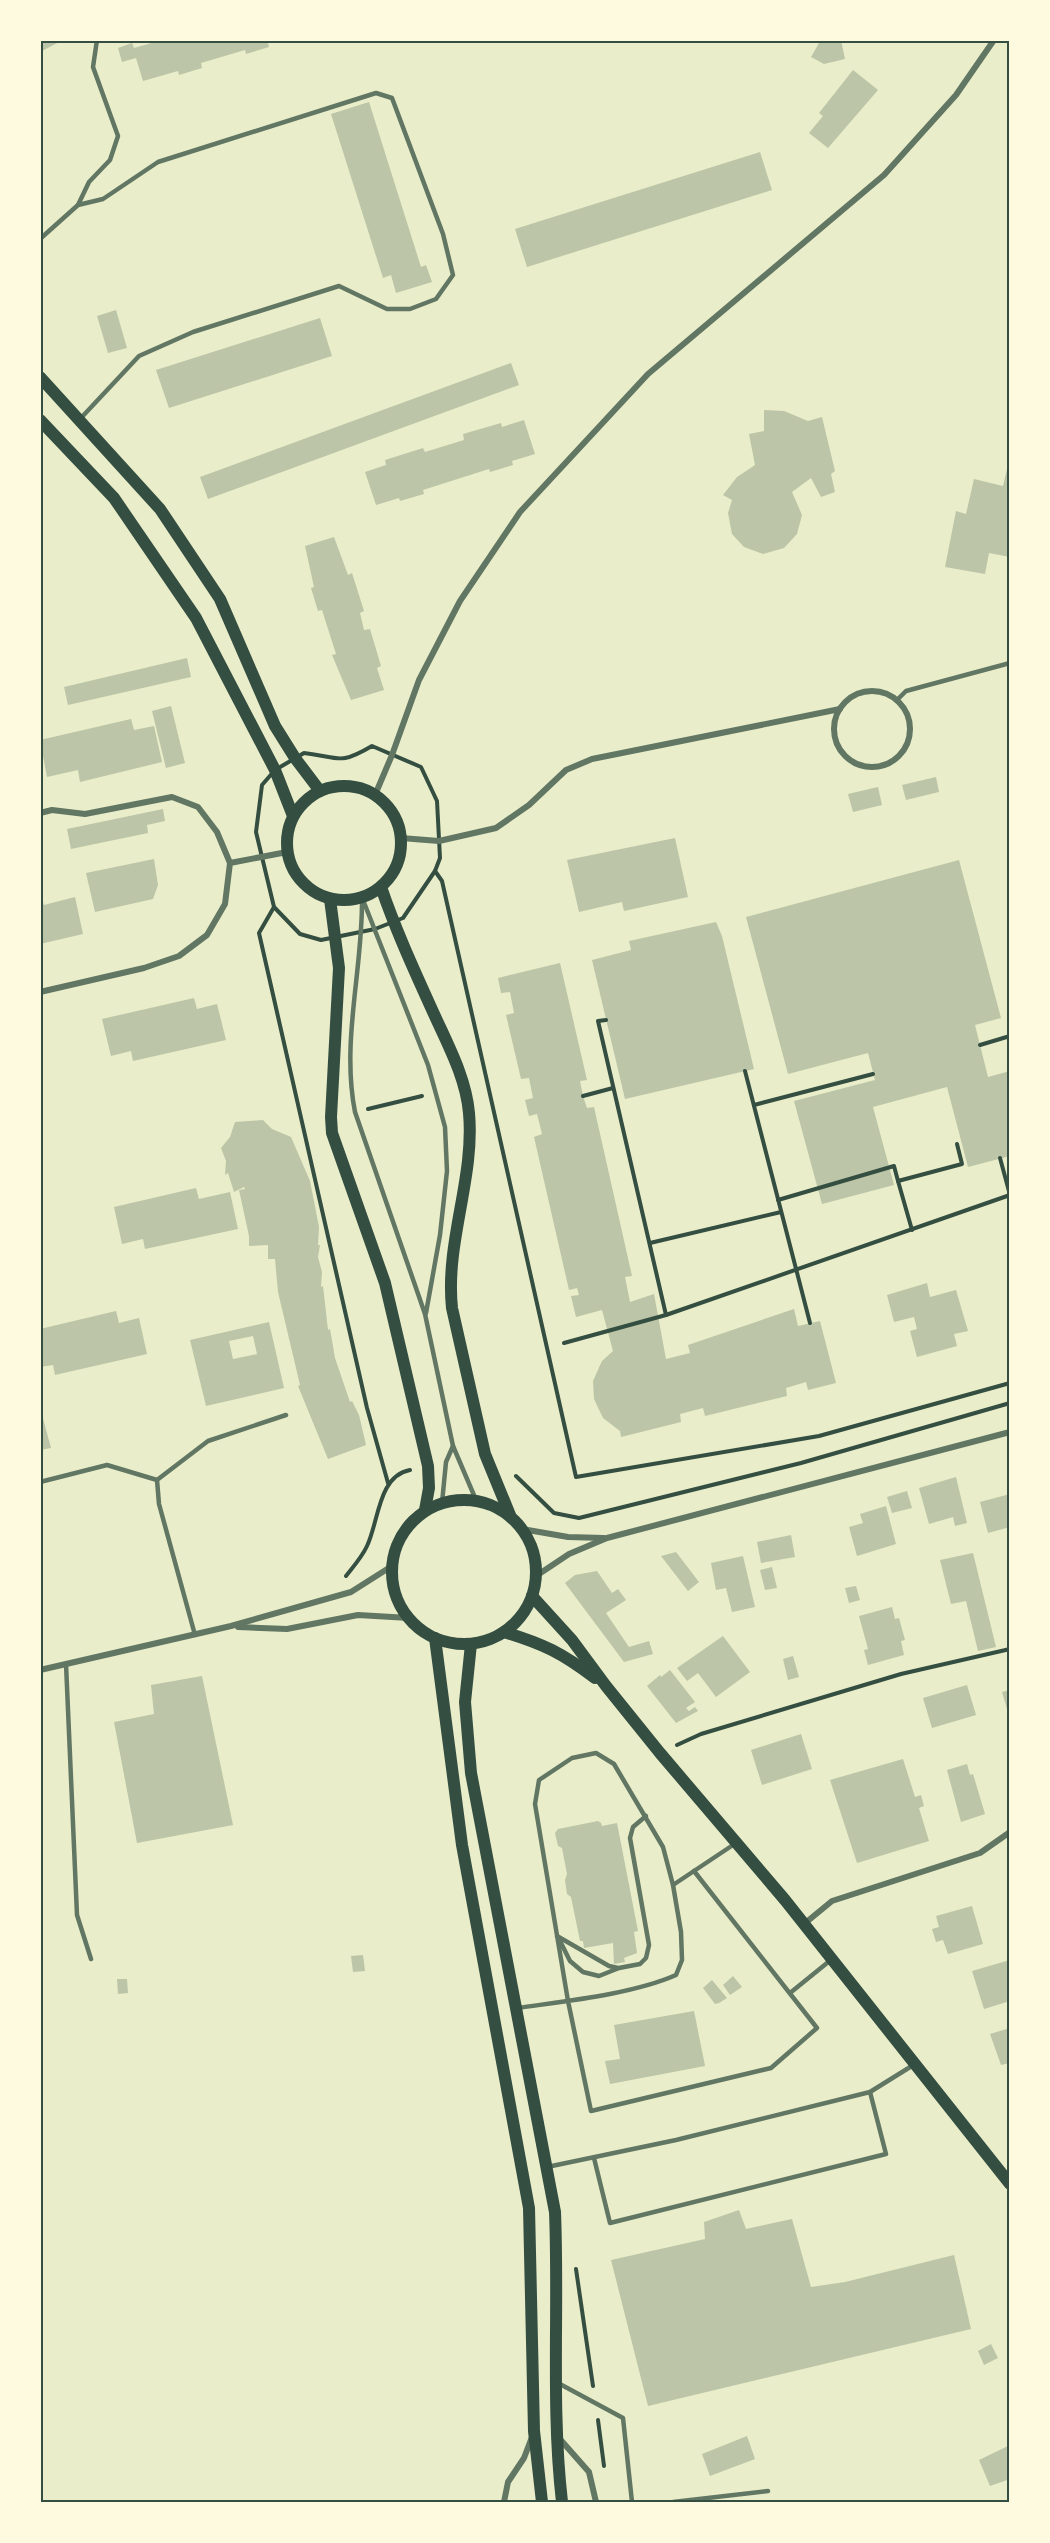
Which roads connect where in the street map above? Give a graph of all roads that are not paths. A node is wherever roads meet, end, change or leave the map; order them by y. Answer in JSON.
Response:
{"nodes":[{"id":1,"x":97,"y":40,"type":"edge"},
{"id":2,"x":994,"y":40,"type":"edge"},
{"id":3,"x":78,"y":205,"type":"junction"},
{"id":4,"x":40,"y":239,"type":"edge"},
{"id":5,"x":40,"y":377,"type":"edge"},
{"id":6,"x":80,"y":419,"type":"junction"},
{"id":7,"x":40,"y":420,"type":"edge"},
{"id":8,"x":1010,"y":663,"type":"edge"},
{"id":9,"x":897,"y":700,"type":"junction"},
{"id":10,"x":840,"y":709,"type":"junction"},
{"id":11,"x":320,"y":791,"type":"junction"},
{"id":12,"x":375,"y":795,"type":"junction"},
{"id":13,"x":40,"y":813,"type":"edge"},
{"id":14,"x":293,"y":816,"type":"junction"},
{"id":15,"x":401,"y":838,"type":"junction"},
{"id":16,"x":287,"y":852,"type":"junction"},
{"id":17,"x":230,"y":863,"type":"junction"},
{"id":18,"x":381,"y":888,"type":"junction"},
{"id":19,"x":362,"y":898,"type":"junction"},
{"id":20,"x":330,"y":899,"type":"junction"},
{"id":21,"x":40,"y":992,"type":"edge"},
{"id":22,"x":425,"y":1314,"type":"junction"},
{"id":23,"x":286,"y":1416,"type":"dead end"},
{"id":24,"x":1010,"y":1432,"type":"edge"},
{"id":25,"x":453,"y":1446,"type":"junction"},
{"id":26,"x":157,"y":1480,"type":"junction"},
{"id":27,"x":40,"y":1482,"type":"edge"},
{"id":28,"x":476,"y":1500,"type":"junction"},
{"id":29,"x":442,"y":1503,"type":"junction"},
{"id":30,"x":425,"y":1510,"type":"junction"},
{"id":31,"x":510,"y":1515,"type":"junction"},
{"id":32,"x":522,"y":1529,"type":"junction"},
{"id":33,"x":607,"y":1538,"type":"junction"},
{"id":34,"x":392,"y":1566,"type":"junction"},
{"id":35,"x":536,"y":1576,"type":"junction"},
{"id":36,"x":532,"y":1596,"type":"junction"},
{"id":37,"x":409,"y":1618,"type":"junction"},
{"id":38,"x":231,"y":1626,"type":"junction"},
{"id":39,"x":504,"y":1632,"type":"junction"},
{"id":40,"x":195,"y":1635,"type":"junction"},
{"id":41,"x":435,"y":1638,"type":"junction"},
{"id":42,"x":471,"y":1644,"type":"junction"},
{"id":43,"x":66,"y":1664,"type":"junction"},
{"id":44,"x":40,"y":1670,"type":"edge"},
{"id":45,"x":606,"y":1686,"type":"junction"},
{"id":46,"x":646,"y":1816,"type":"junction"},
{"id":47,"x":1010,"y":1832,"type":"edge"},
{"id":48,"x":736,"y":1843,"type":"junction"},
{"id":49,"x":694,"y":1871,"type":"junction"},
{"id":50,"x":673,"y":1885,"type":"junction"},
{"id":51,"x":804,"y":1923,"type":"junction"},
{"id":52,"x":557,"y":1936,"type":"junction"},
{"id":53,"x":91,"y":1959,"type":"dead end"},
{"id":54,"x":832,"y":1959,"type":"junction"},
{"id":55,"x":619,"y":1968,"type":"junction"},
{"id":56,"x":790,"y":1993,"type":"junction"},
{"id":57,"x":568,"y":2001,"type":"junction"},
{"id":58,"x":516,"y":2009,"type":"junction"},
{"id":59,"x":915,"y":2064,"type":"junction"},
{"id":60,"x":870,"y":2092,"type":"junction"},
{"id":61,"x":594,"y":2158,"type":"junction"},
{"id":62,"x":547,"y":2167,"type":"junction"},
{"id":63,"x":1010,"y":2184,"type":"edge"},
{"id":64,"x":557,"y":2382,"type":"junction"},
{"id":65,"x":534,"y":2431,"type":"junction"},
{"id":66,"x":559,"y":2438,"type":"junction"},
{"id":67,"x":768,"y":2491,"type":"dead end"},
{"id":68,"x":504,"y":2502,"type":"edge"},
{"id":69,"x":542,"y":2502,"type":"edge"},
{"id":70,"x":562,"y":2502,"type":"edge"},
{"id":71,"x":596,"y":2502,"type":"edge"},
{"id":72,"x":632,"y":2502,"type":"edge"},
{"id":73,"x":673,"y":2502,"type":"edge"}],
"edges":[{"from":1,"to":3,"type":"lane"},
{"from":2,"to":12,"type":"street"},
{"from":3,"to":4,"type":"lane"},
{"from":3,"to":6,"type":"lane"},
{"from":5,"to":6,"type":"main road"},
{"from":6,"to":11,"type":"main road"},
{"from":7,"to":14,"type":"main road"},
{"from":8,"to":9,"type":"lane"},
{"from":9,"to":10,"type":"street"},
{"from":9,"to":10,"type":"street"},
{"from":10,"to":15,"type":"street"},
{"from":11,"to":12,"type":"main road"},
{"from":11,"to":14,"type":"main road"},
{"from":12,"to":15,"type":"main road"},
{"from":13,"to":17,"type":"street"},
{"from":14,"to":16,"type":"main road"},
{"from":15,"to":18,"type":"main road"},
{"from":16,"to":17,"type":"street"},
{"from":16,"to":20,"type":"main road"},
{"from":17,"to":21,"type":"street"},
{"from":18,"to":19,"type":"main road"},
{"from":18,"to":31,"type":"main road"},
{"from":19,"to":20,"type":"main road"},
{"from":19,"to":22,"type":"lane"},
{"from":19,"to":22,"type":"lane"},
{"from":20,"to":30,"type":"main road"},
{"from":22,"to":25,"type":"lane"},
{"from":23,"to":26,"type":"lane"},
{"from":24,"to":33,"type":"street"},
{"from":25,"to":28,"type":"lane"},
{"from":25,"to":29,"type":"lane"},
{"from":26,"to":27,"type":"lane"},
{"from":26,"to":40,"type":"lane"},
{"from":28,"to":29,"type":"main road"},
{"from":28,"to":31,"type":"main road"},
{"from":29,"to":30,"type":"main road"},
{"from":30,"to":34,"type":"main road"},
{"from":31,"to":32,"type":"main road"},
{"from":32,"to":33,"type":"street"},
{"from":32,"to":35,"type":"main road"},
{"from":33,"to":35,"type":"street"},
{"from":34,"to":37,"type":"main road"},
{"from":34,"to":38,"type":"street"},
{"from":35,"to":36,"type":"main road"},
{"from":36,"to":39,"type":"main road"},
{"from":36,"to":45,"type":"main road"},
{"from":37,"to":38,"type":"street"},
{"from":37,"to":41,"type":"main road"},
{"from":38,"to":40,"type":"street"},
{"from":39,"to":42,"type":"main road"},
{"from":39,"to":45,"type":"main road"},
{"from":40,"to":43,"type":"street"},
{"from":41,"to":42,"type":"main road"},
{"from":41,"to":65,"type":"main road"},
{"from":42,"to":58,"type":"main road"},
{"from":43,"to":44,"type":"street"},
{"from":43,"to":53,"type":"lane"},
{"from":45,"to":48,"type":"main road"},
{"from":46,"to":50,"type":"lane"},
{"from":46,"to":52,"type":"lane"},
{"from":46,"to":55,"type":"lane"},
{"from":47,"to":51,"type":"street"},
{"from":48,"to":49,"type":"lane"},
{"from":48,"to":51,"type":"main road"},
{"from":49,"to":50,"type":"lane"},
{"from":49,"to":56,"type":"lane"},
{"from":50,"to":57,"type":"lane"},
{"from":51,"to":54,"type":"main road"},
{"from":52,"to":55,"type":"lane"},
{"from":52,"to":55,"type":"lane"},
{"from":52,"to":57,"type":"lane"},
{"from":54,"to":56,"type":"lane"},
{"from":54,"to":59,"type":"main road"},
{"from":56,"to":57,"type":"lane"},
{"from":57,"to":58,"type":"lane"},
{"from":58,"to":62,"type":"main road"},
{"from":59,"to":60,"type":"lane"},
{"from":59,"to":63,"type":"main road"},
{"from":60,"to":61,"type":"lane"},
{"from":60,"to":61,"type":"lane"},
{"from":61,"to":62,"type":"lane"},
{"from":62,"to":64,"type":"main road"},
{"from":64,"to":66,"type":"main road"},
{"from":64,"to":72,"type":"lane"},
{"from":65,"to":68,"type":"street"},
{"from":65,"to":69,"type":"main road"},
{"from":66,"to":70,"type":"main road"},
{"from":66,"to":71,"type":"street"},
{"from":67,"to":73,"type":"lane"}]}
